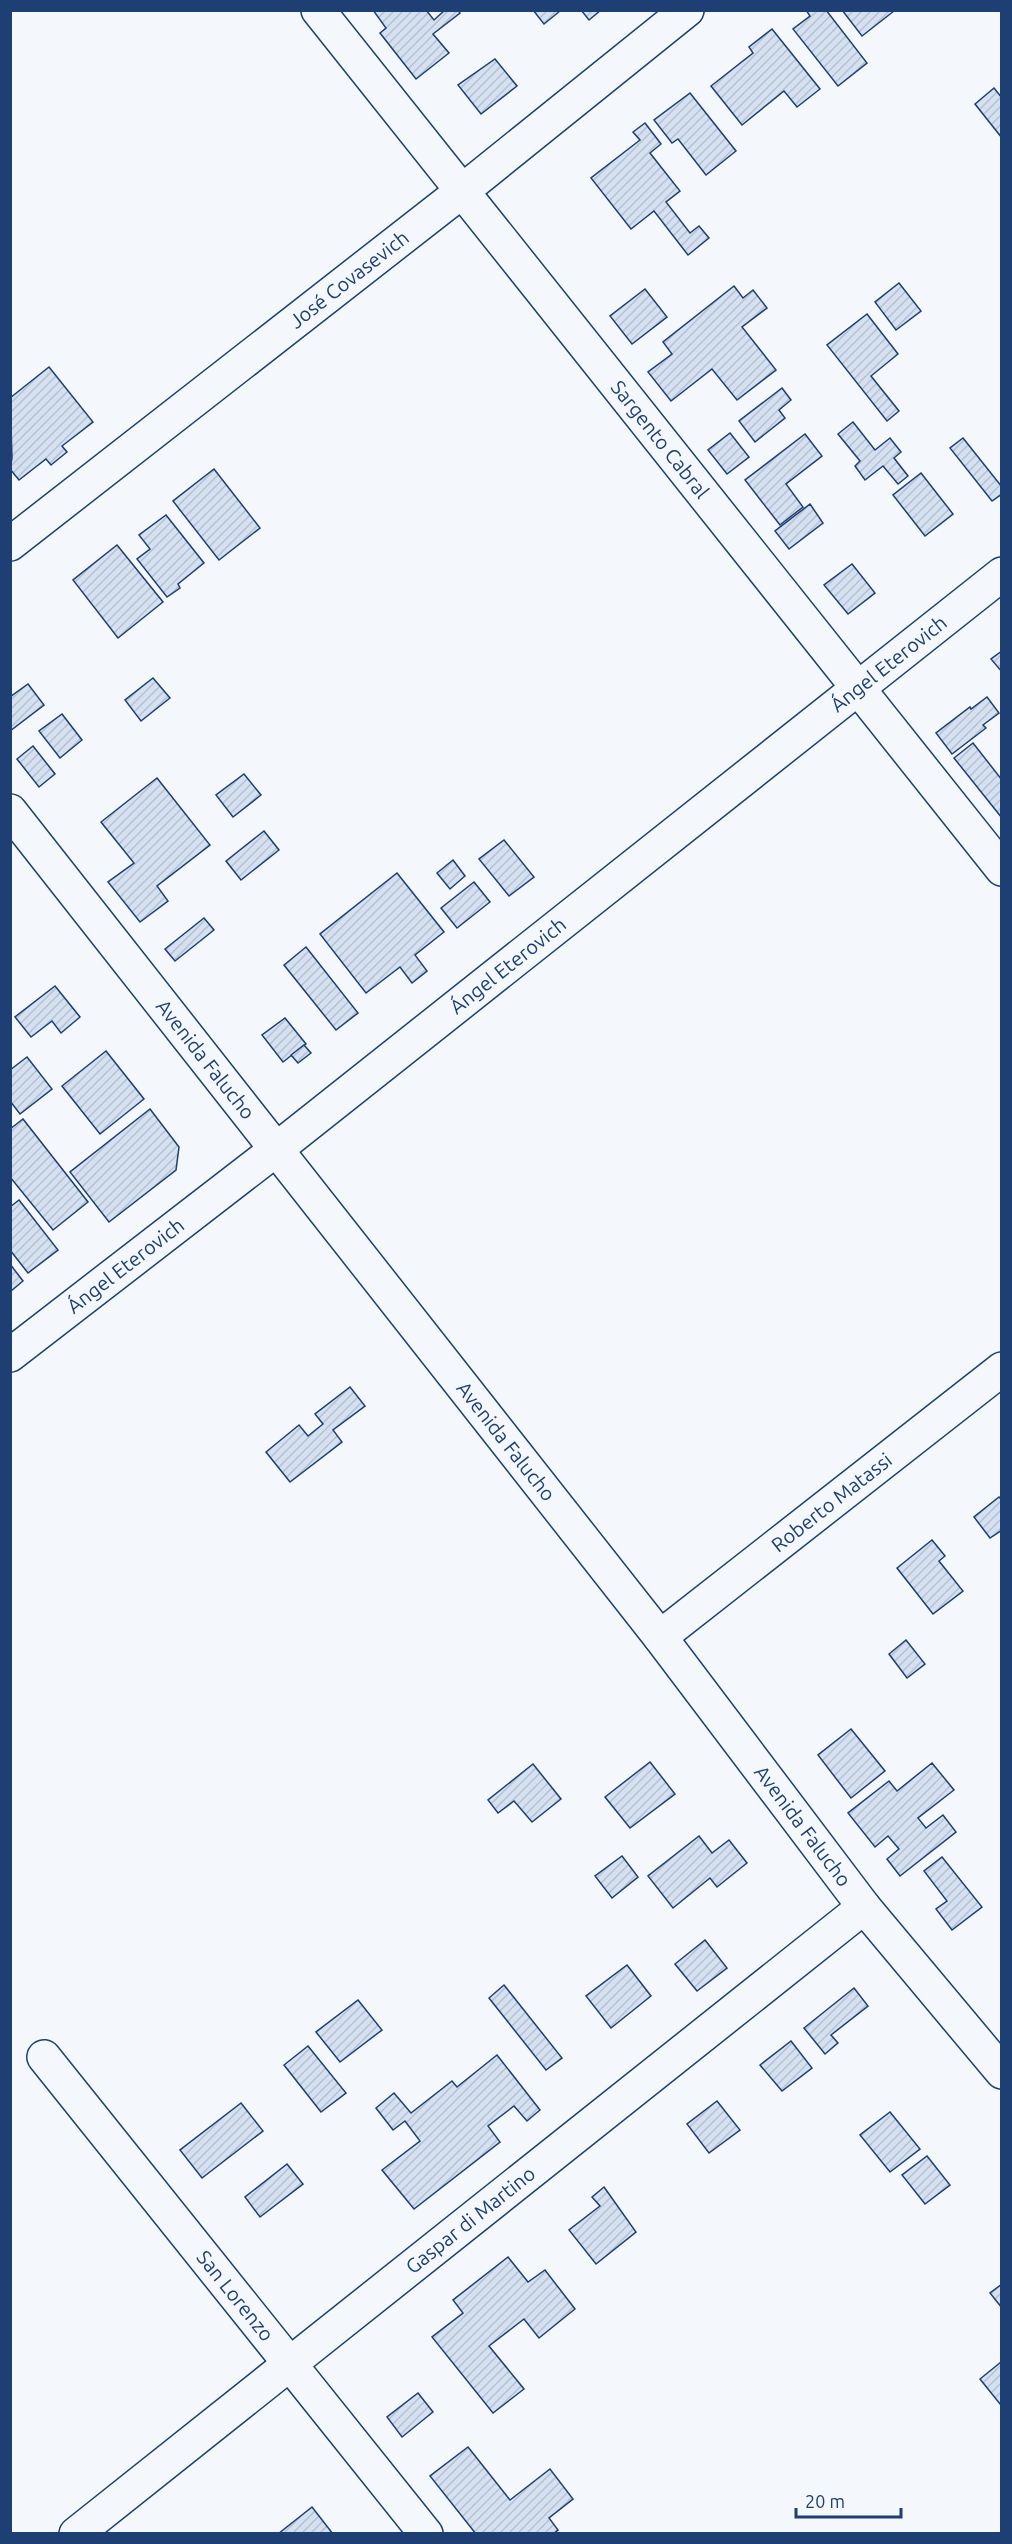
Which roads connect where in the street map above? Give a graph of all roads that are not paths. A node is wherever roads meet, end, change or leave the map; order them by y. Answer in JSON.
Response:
{"nodes":[{"id":1,"x":318,"y":10,"type":"edge"},
{"id":2,"x":687,"y":10,"type":"edge"},
{"id":3,"x":461,"y":192,"type":"junction"},
{"id":4,"x":10,"y":544,"type":"edge"},
{"id":5,"x":1002,"y":574,"type":"edge"},
{"id":6,"x":860,"y":688,"type":"junction"},
{"id":7,"x":10,"y":811,"type":"edge"},
{"id":8,"x":1002,"y":869,"type":"edge"},
{"id":9,"x":278,"y":1149,"type":"junction"},
{"id":10,"x":10,"y":1355,"type":"edge"},
{"id":11,"x":1002,"y":1369,"type":"edge"},
{"id":12,"x":660,"y":1637,"type":"junction"},
{"id":13,"x":864,"y":1907,"type":"junction"},
{"id":14,"x":44,"y":2057,"type":"dead end"},
{"id":15,"x":1002,"y":2072,"type":"edge"},
{"id":16,"x":291,"y":2364,"type":"junction"},
{"id":17,"x":76,"y":2534,"type":"edge"},
{"id":18,"x":426,"y":2534,"type":"edge"}],
"edges":[{"from":1,"to":3,"type":"street","name":"Sargento Cabral"},
{"from":2,"to":3,"type":"street","name":"José Covasevich"},
{"from":3,"to":4,"type":"street","name":"José Covasevich"},
{"from":3,"to":6,"type":"street","name":"Sargento Cabral"},
{"from":5,"to":6,"type":"street","name":"Ángel Eterovich"},
{"from":6,"to":8,"type":"street","name":"Sargento Cabral"},
{"from":6,"to":9,"type":"street","name":"Ángel Eterovich"},
{"from":7,"to":9,"type":"street","name":"Avenida Falucho"},
{"from":9,"to":10,"type":"street","name":"Ángel Eterovich"},
{"from":9,"to":12,"type":"street","name":"Avenida Falucho"},
{"from":11,"to":12,"type":"street","name":"Roberto Matassi"},
{"from":12,"to":13,"type":"street","name":"Avenida Falucho"},
{"from":13,"to":15,"type":"street","name":"Avenida Falucho"},
{"from":13,"to":16,"type":"street","name":"Gaspar di Martino"},
{"from":14,"to":16,"type":"street","name":"San Lorenzo"},
{"from":16,"to":17,"type":"street","name":"Gaspar di Martino"},
{"from":16,"to":18,"type":"street","name":"San Lorenzo"}]}
